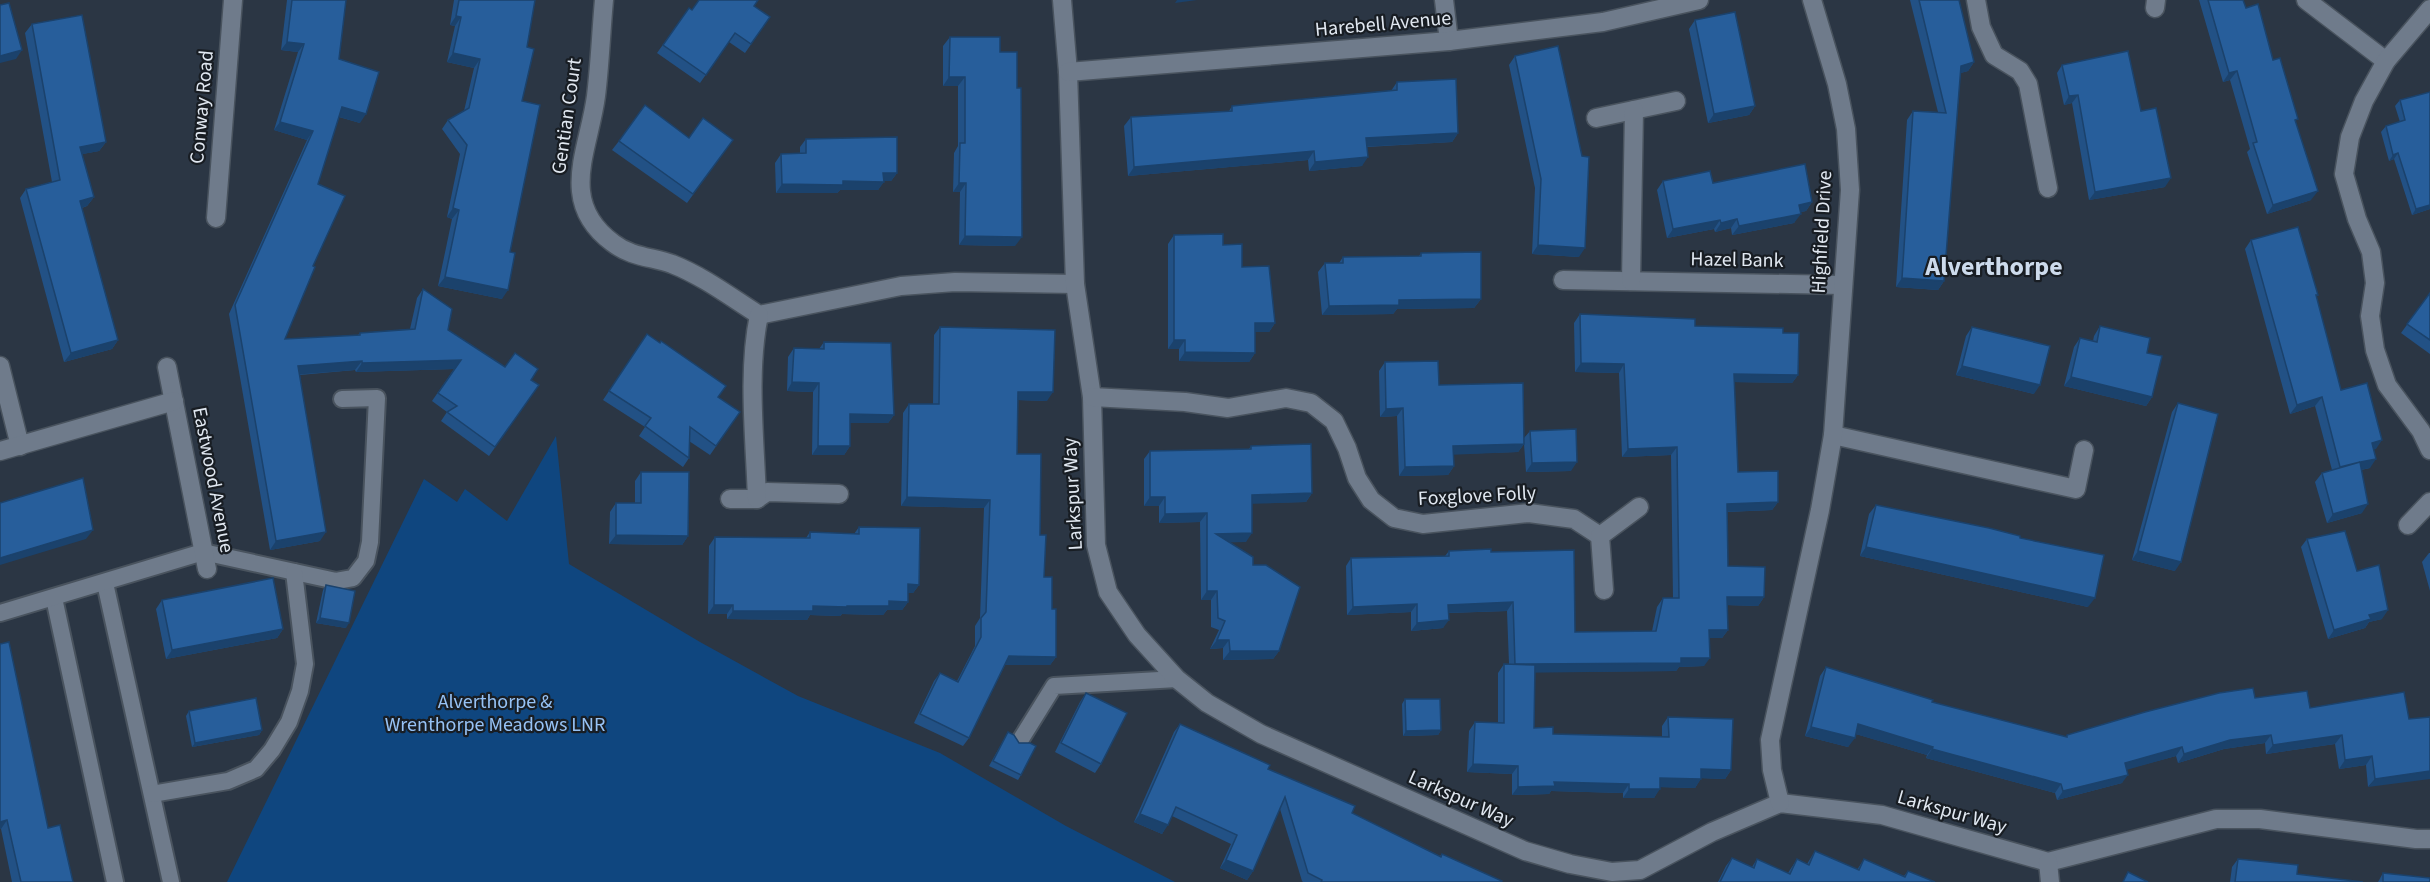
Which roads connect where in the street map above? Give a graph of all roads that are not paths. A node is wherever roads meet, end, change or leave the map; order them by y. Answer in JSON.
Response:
{"nodes":[{"id":1,"x":233,"y":0,"type":"edge"},
{"id":2,"x":604,"y":0,"type":"edge"},
{"id":3,"x":1062,"y":0,"type":"edge"},
{"id":4,"x":1444,"y":0,"type":"edge"},
{"id":5,"x":1699,"y":0,"type":"edge"},
{"id":6,"x":1812,"y":0,"type":"edge"},
{"id":7,"x":1976,"y":0,"type":"edge"},
{"id":8,"x":2306,"y":0,"type":"edge"},
{"id":9,"x":2430,"y":9,"type":"edge"},
{"id":10,"x":1449,"y":41,"type":"junction"},
{"id":11,"x":2386,"y":61,"type":"junction"},
{"id":12,"x":1068,"y":72,"type":"junction"},
{"id":13,"x":1676,"y":101,"type":"dead end"},
{"id":14,"x":1634,"y":110,"type":"junction"},
{"id":15,"x":1596,"y":118,"type":"dead end"},
{"id":16,"x":2048,"y":188,"type":"dead end"},
{"id":17,"x":216,"y":218,"type":"dead end"},
{"id":18,"x":1563,"y":280,"type":"dead end"},
{"id":19,"x":1631,"y":280,"type":"junction"},
{"id":20,"x":1075,"y":284,"type":"junction"},
{"id":21,"x":1842,"y":285,"type":"junction"},
{"id":22,"x":759,"y":315,"type":"junction"},
{"id":23,"x":0,"y":366,"type":"edge"},
{"id":24,"x":167,"y":367,"type":"dead end"},
{"id":25,"x":1092,"y":397,"type":"junction"},
{"id":26,"x":342,"y":399,"type":"dead end"},
{"id":27,"x":174,"y":401,"type":"junction"},
{"id":28,"x":1833,"y":435,"type":"junction"},
{"id":29,"x":20,"y":446,"type":"junction"},
{"id":30,"x":2084,"y":450,"type":"dead end"},
{"id":31,"x":2430,"y":450,"type":"edge"},
{"id":32,"x":0,"y":451,"type":"edge"},
{"id":33,"x":839,"y":494,"type":"dead end"},
{"id":34,"x":730,"y":499,"type":"dead end"},
{"id":35,"x":757,"y":499,"type":"junction"},
{"id":36,"x":2430,"y":502,"type":"edge"},
{"id":37,"x":1639,"y":507,"type":"dead end"},
{"id":38,"x":2408,"y":525,"type":"dead end"},
{"id":39,"x":1600,"y":536,"type":"junction"},
{"id":40,"x":205,"y":560,"type":"junction"},
{"id":41,"x":294,"y":572,"type":"junction"},
{"id":42,"x":105,"y":583,"type":"junction"},
{"id":43,"x":1604,"y":590,"type":"dead end"},
{"id":44,"x":54,"y":598,"type":"junction"},
{"id":45,"x":0,"y":613,"type":"edge"},
{"id":46,"x":1177,"y":679,"type":"junction"},
{"id":47,"x":1021,"y":739,"type":"dead end"},
{"id":48,"x":152,"y":794,"type":"junction"},
{"id":49,"x":1780,"y":803,"type":"junction"},
{"id":50,"x":2430,"y":839,"type":"edge"},
{"id":51,"x":2048,"y":862,"type":"junction"},
{"id":52,"x":1642,"y":876,"type":"edge"},
{"id":53,"x":115,"y":882,"type":"edge"},
{"id":54,"x":171,"y":882,"type":"edge"},
{"id":55,"x":2050,"y":882,"type":"edge"}],
"edges":[{"from":1,"to":17,"type":"street","name":"Conway Road"},
{"from":2,"to":22,"type":"street","name":"Gentian Court"},
{"from":3,"to":12,"type":"street","name":"Larkspur Way"},
{"from":4,"to":10,"type":"street"},
{"from":5,"to":10,"type":"street","name":"Harebell Avenue"},
{"from":6,"to":21,"type":"street","name":"Highfield Drive"},
{"from":7,"to":16,"type":"street"},
{"from":8,"to":11,"type":"street"},
{"from":9,"to":11,"type":"street"},
{"from":10,"to":12,"type":"street","name":"Harebell Avenue"},
{"from":11,"to":31,"type":"street"},
{"from":12,"to":20,"type":"street","name":"Larkspur Way"},
{"from":13,"to":14,"type":"street"},
{"from":14,"to":15,"type":"street"},
{"from":14,"to":19,"type":"street"},
{"from":18,"to":19,"type":"street","name":"Hazel Bank"},
{"from":19,"to":21,"type":"street","name":"Hazel Bank"},
{"from":20,"to":22,"type":"street"},
{"from":20,"to":25,"type":"street","name":"Larkspur Way"},
{"from":21,"to":28,"type":"street","name":"Highfield Drive"},
{"from":22,"to":35,"type":"street"},
{"from":23,"to":29,"type":"street"},
{"from":24,"to":27,"type":"street","name":"Eastwood Avenue"},
{"from":25,"to":39,"type":"street","name":"Foxglove Folly"},
{"from":25,"to":46,"type":"street","name":"Larkspur Way"},
{"from":26,"to":41,"type":"lane"},
{"from":27,"to":29,"type":"street","name":"Eastwood Avenue"},
{"from":27,"to":40,"type":"street","name":"Eastwood Avenue"},
{"from":28,"to":30,"type":"street"},
{"from":28,"to":49,"type":"street","name":"Highfield Drive"},
{"from":29,"to":32,"type":"street","name":"Eastwood Avenue"},
{"from":33,"to":35,"type":"street"},
{"from":34,"to":35,"type":"street"},
{"from":36,"to":38,"type":"street"},
{"from":37,"to":39,"type":"street"},
{"from":39,"to":43,"type":"street"},
{"from":40,"to":41,"type":"lane"},
{"from":40,"to":42,"type":"lane"},
{"from":41,"to":48,"type":"lane"},
{"from":42,"to":44,"type":"lane"},
{"from":42,"to":48,"type":"lane"},
{"from":44,"to":45,"type":"lane"},
{"from":44,"to":53,"type":"lane"},
{"from":46,"to":47,"type":"lane"},
{"from":46,"to":52,"type":"street","name":"Larkspur Way"},
{"from":48,"to":54,"type":"lane"},
{"from":49,"to":51,"type":"street","name":"Larkspur Way"},
{"from":49,"to":52,"type":"street","name":"Larkspur Way"},
{"from":50,"to":51,"type":"street"},
{"from":51,"to":55,"type":"street"}]}
